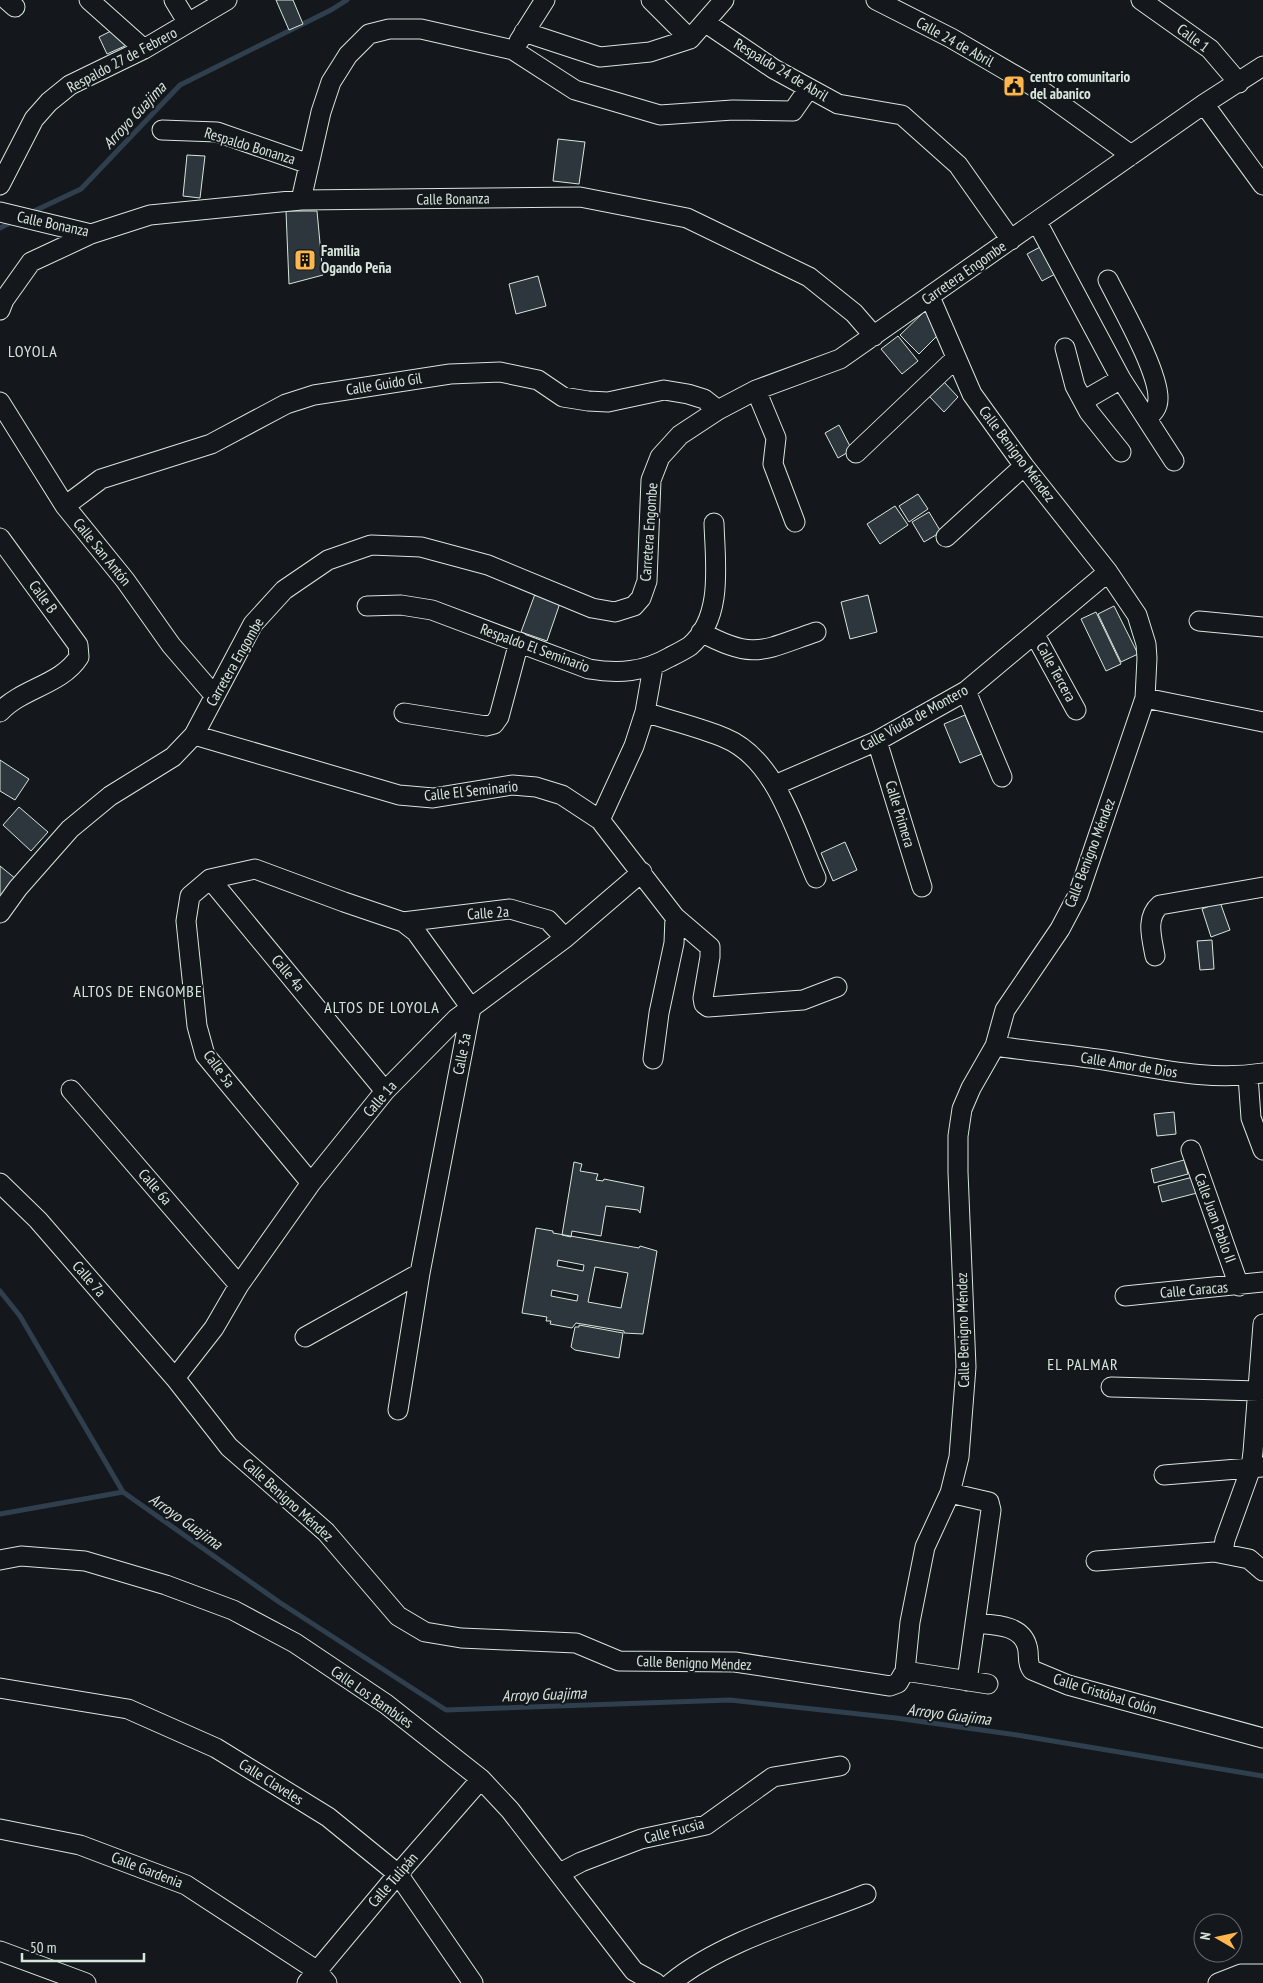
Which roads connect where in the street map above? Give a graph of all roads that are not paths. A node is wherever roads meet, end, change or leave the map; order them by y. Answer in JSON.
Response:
{"nodes":[{"id":1,"x":89,"y":0,"type":"edge"},
{"id":2,"x":174,"y":0,"type":"edge"},
{"id":3,"x":227,"y":0,"type":"edge"},
{"id":4,"x":545,"y":0,"type":"edge"},
{"id":5,"x":724,"y":0,"type":"edge"},
{"id":6,"x":876,"y":0,"type":"edge"},
{"id":7,"x":1141,"y":0,"type":"edge"},
{"id":8,"x":654,"y":1,"type":"edge"},
{"id":9,"x":1161,"y":6,"type":"edge"},
{"id":10,"x":188,"y":23,"type":"junction"},
{"id":11,"x":706,"y":23,"type":"junction"},
{"id":12,"x":524,"y":32,"type":"junction"},
{"id":13,"x":690,"y":39,"type":"junction"},
{"id":14,"x":144,"y":49,"type":"junction"},
{"id":15,"x":513,"y":50,"type":"junction"},
{"id":16,"x":1263,"y":66,"type":"edge"},
{"id":17,"x":1239,"y":83,"type":"junction"},
{"id":18,"x":809,"y":88,"type":"junction"},
{"id":19,"x":1204,"y":104,"type":"junction"},
{"id":20,"x":162,"y":130,"type":"dead end"},
{"id":21,"x":1131,"y":155,"type":"junction"},
{"id":22,"x":309,"y":164,"type":"junction"},
{"id":23,"x":0,"y":185,"type":"edge"},
{"id":24,"x":1263,"y":185,"type":"edge"},
{"id":25,"x":300,"y":200,"type":"junction"},
{"id":26,"x":7,"y":214,"type":"edge"},
{"id":27,"x":1037,"y":222,"type":"junction"},
{"id":28,"x":91,"y":234,"type":"junction"},
{"id":29,"x":1011,"y":240,"type":"junction"},
{"id":30,"x":1108,"y":280,"type":"dead end"},
{"id":31,"x":930,"y":297,"type":"junction"},
{"id":32,"x":0,"y":310,"type":"edge"},
{"id":33,"x":874,"y":336,"type":"junction"},
{"id":34,"x":1065,"y":348,"type":"dead end"},
{"id":35,"x":956,"y":358,"type":"junction"},
{"id":36,"x":1121,"y":379,"type":"junction"},
{"id":37,"x":756,"y":390,"type":"junction"},
{"id":38,"x":1083,"y":401,"type":"junction"},
{"id":39,"x":0,"y":402,"type":"edge"},
{"id":40,"x":718,"y":410,"type":"junction"},
{"id":41,"x":1147,"y":418,"type":"junction"},
{"id":42,"x":1121,"y":452,"type":"dead end"},
{"id":43,"x":856,"y":453,"type":"dead end"},
{"id":44,"x":1174,"y":461,"type":"dead end"},
{"id":45,"x":1024,"y":466,"type":"junction"},
{"id":46,"x":65,"y":506,"type":"junction"},
{"id":47,"x":796,"y":522,"type":"dead end"},
{"id":48,"x":714,"y":523,"type":"dead end"},
{"id":49,"x":946,"y":537,"type":"dead end"},
{"id":50,"x":0,"y":538,"type":"edge"},
{"id":51,"x":1108,"y":572,"type":"junction"},
{"id":52,"x":367,"y":606,"type":"dead end"},
{"id":53,"x":1200,"y":621,"type":"dead end"},
{"id":54,"x":1263,"y":627,"type":"edge"},
{"id":55,"x":701,"y":632,"type":"junction"},
{"id":56,"x":816,"y":632,"type":"dead end"},
{"id":57,"x":1035,"y":635,"type":"junction"},
{"id":58,"x":519,"y":642,"type":"junction"},
{"id":59,"x":653,"y":667,"type":"junction"},
{"id":60,"x":966,"y":691,"type":"junction"},
{"id":61,"x":214,"y":695,"type":"junction"},
{"id":62,"x":1145,"y":698,"type":"junction"},
{"id":63,"x":1076,"y":710,"type":"dead end"},
{"id":64,"x":0,"y":712,"type":"edge"},
{"id":65,"x":645,"y":712,"type":"junction"},
{"id":66,"x":404,"y":714,"type":"dead end"},
{"id":67,"x":1263,"y":722,"type":"edge"},
{"id":68,"x":194,"y":735,"type":"junction"},
{"id":69,"x":877,"y":741,"type":"junction"},
{"id":70,"x":1002,"y":777,"type":"dead end"},
{"id":71,"x":775,"y":785,"type":"junction"},
{"id":72,"x":600,"y":820,"type":"junction"},
{"id":73,"x":642,"y":872,"type":"junction"},
{"id":74,"x":816,"y":878,"type":"dead end"},
{"id":75,"x":210,"y":879,"type":"junction"},
{"id":76,"x":922,"y":887,"type":"dead end"},
{"id":77,"x":1263,"y":887,"type":"edge"},
{"id":78,"x":0,"y":912,"type":"edge"},
{"id":79,"x":675,"y":917,"type":"junction"},
{"id":80,"x":403,"y":922,"type":"junction"},
{"id":81,"x":565,"y":938,"type":"junction"},
{"id":82,"x":1155,"y":956,"type":"dead end"},
{"id":83,"x":836,"y":987,"type":"dead end"},
{"id":84,"x":471,"y":1008,"type":"junction"},
{"id":85,"x":995,"y":1046,"type":"junction"},
{"id":86,"x":653,"y":1059,"type":"dead end"},
{"id":87,"x":1255,"y":1074,"type":"edge"},
{"id":88,"x":71,"y":1090,"type":"dead end"},
{"id":89,"x":386,"y":1091,"type":"junction"},
{"id":90,"x":1191,"y":1150,"type":"dead end"},
{"id":91,"x":1263,"y":1150,"type":"edge"},
{"id":92,"x":0,"y":1183,"type":"edge"},
{"id":93,"x":311,"y":1183,"type":"junction"},
{"id":94,"x":420,"y":1273,"type":"junction"},
{"id":95,"x":1263,"y":1282,"type":"edge"},
{"id":96,"x":239,"y":1285,"type":"junction"},
{"id":97,"x":1238,"y":1286,"type":"junction"},
{"id":98,"x":1125,"y":1296,"type":"dead end"},
{"id":99,"x":1263,"y":1324,"type":"edge"},
{"id":100,"x":305,"y":1338,"type":"dead end"},
{"id":101,"x":176,"y":1378,"type":"junction"},
{"id":102,"x":1111,"y":1387,"type":"dead end"},
{"id":103,"x":1259,"y":1391,"type":"junction"},
{"id":104,"x":398,"y":1410,"type":"dead end"},
{"id":105,"x":1257,"y":1467,"type":"edge"},
{"id":106,"x":1164,"y":1475,"type":"dead end"},
{"id":107,"x":950,"y":1493,"type":"junction"},
{"id":108,"x":1223,"y":1553,"type":"junction"},
{"id":109,"x":0,"y":1560,"type":"edge"},
{"id":110,"x":1096,"y":1561,"type":"dead end"},
{"id":111,"x":1263,"y":1571,"type":"edge"},
{"id":112,"x":975,"y":1623,"type":"junction"},
{"id":113,"x":905,"y":1671,"type":"junction"},
{"id":114,"x":967,"y":1681,"type":"junction"},
{"id":115,"x":988,"y":1684,"type":"dead end"},
{"id":116,"x":0,"y":1688,"type":"edge"},
{"id":117,"x":1263,"y":1738,"type":"edge"},
{"id":118,"x":840,"y":1766,"type":"dead end"},
{"id":119,"x":481,"y":1779,"type":"junction"},
{"id":120,"x":0,"y":1829,"type":"edge"},
{"id":121,"x":560,"y":1873,"type":"junction"},
{"id":122,"x":398,"y":1874,"type":"junction"},
{"id":123,"x":866,"y":1894,"type":"dead end"},
{"id":124,"x":0,"y":1951,"type":"edge"},
{"id":125,"x":1263,"y":1974,"type":"edge"},
{"id":126,"x":317,"y":1979,"type":"edge"},
{"id":127,"x":86,"y":1983,"type":"edge"},
{"id":128,"x":473,"y":1983,"type":"edge"},
{"id":129,"x":656,"y":1983,"type":"edge"},
{"id":130,"x":671,"y":1983,"type":"edge"},
{"id":131,"x":1218,"y":1983,"type":"edge"}],
"edges":[{"from":1,"to":14,"type":"street"},
{"from":2,"to":10,"type":"street"},
{"from":3,"to":10,"type":"street","name":"Respaldo 27 de Febrero"},
{"from":4,"to":12,"type":"street"},
{"from":5,"to":11,"type":"street"},
{"from":6,"to":21,"type":"street","name":"Calle 24 de Abril"},
{"from":7,"to":9,"type":"street","name":"Calle 1"},
{"from":8,"to":13,"type":"street"},
{"from":9,"to":17,"type":"street","name":"Calle 1"},
{"from":10,"to":14,"type":"street","name":"Respaldo 27 de Febrero"},
{"from":11,"to":13,"type":"street"},
{"from":11,"to":18,"type":"street","name":"Respaldo 24 de Abril"},
{"from":12,"to":13,"type":"street"},
{"from":12,"to":15,"type":"street"},
{"from":14,"to":23,"type":"street","name":"Respaldo 27 de Febrero"},
{"from":15,"to":18,"type":"street"},
{"from":15,"to":22,"type":"street"},
{"from":16,"to":17,"type":"street","name":"Carretera Engombe"},
{"from":17,"to":19,"type":"street","name":"Carretera Engombe"},
{"from":18,"to":29,"type":"street","name":"Respaldo 24 de Abril"},
{"from":19,"to":21,"type":"street","name":"Carretera Engombe"},
{"from":19,"to":24,"type":"street"},
{"from":20,"to":22,"type":"street","name":"Respaldo Bonanza"},
{"from":21,"to":27,"type":"street","name":"Carretera Engombe"},
{"from":22,"to":25,"type":"street"},
{"from":25,"to":28,"type":"street","name":"Calle Bonanza"},
{"from":25,"to":33,"type":"street","name":"Calle Bonanza"},
{"from":26,"to":28,"type":"street","name":"Calle Bonanza"},
{"from":27,"to":29,"type":"street","name":"Carretera Engombe"},
{"from":27,"to":36,"type":"street"},
{"from":28,"to":32,"type":"street"},
{"from":29,"to":31,"type":"street","name":"Carretera Engombe"},
{"from":30,"to":41,"type":"street"},
{"from":31,"to":33,"type":"street","name":"Carretera Engombe"},
{"from":31,"to":35,"type":"street","name":"Calle Benigno Méndez"},
{"from":33,"to":37,"type":"street","name":"Carretera Engombe"},
{"from":34,"to":38,"type":"street"},
{"from":35,"to":43,"type":"street"},
{"from":35,"to":45,"type":"street","name":"Calle Benigno Méndez"},
{"from":36,"to":38,"type":"street"},
{"from":36,"to":41,"type":"street"},
{"from":37,"to":40,"type":"street","name":"Carretera Engombe"},
{"from":37,"to":47,"type":"street"},
{"from":38,"to":42,"type":"street"},
{"from":39,"to":46,"type":"street","name":"Calle San Antón"},
{"from":40,"to":46,"type":"street","name":"Calle Guido Gil"},
{"from":40,"to":61,"type":"street","name":"Carretera Engombe"},
{"from":41,"to":44,"type":"street"},
{"from":45,"to":49,"type":"street"},
{"from":45,"to":51,"type":"street","name":"Calle Benigno Méndez"},
{"from":46,"to":61,"type":"street","name":"Calle San Antón"},
{"from":48,"to":55,"type":"street","name":"Respaldo El Seminario"},
{"from":50,"to":64,"type":"street","name":"Calle B"},
{"from":51,"to":57,"type":"street","name":"Calle Viuda de Montero"},
{"from":51,"to":62,"type":"street","name":"Calle Benigno Méndez"},
{"from":52,"to":58,"type":"street","name":"Respaldo El Seminario"},
{"from":53,"to":54,"type":"street"},
{"from":55,"to":56,"type":"street"},
{"from":55,"to":59,"type":"street","name":"Respaldo El Seminario"},
{"from":57,"to":60,"type":"street","name":"Calle Viuda de Montero"},
{"from":57,"to":63,"type":"street","name":"Calle Tercera"},
{"from":58,"to":59,"type":"street","name":"Respaldo El Seminario"},
{"from":58,"to":66,"type":"street"},
{"from":59,"to":65,"type":"street"},
{"from":60,"to":69,"type":"street","name":"Calle Viuda de Montero"},
{"from":60,"to":70,"type":"street"},
{"from":61,"to":68,"type":"street","name":"Carretera Engombe"},
{"from":62,"to":67,"type":"street"},
{"from":62,"to":85,"type":"street","name":"Calle Benigno Méndez"},
{"from":65,"to":71,"type":"street"},
{"from":65,"to":72,"type":"street"},
{"from":68,"to":72,"type":"street","name":"Calle El Seminario"},
{"from":68,"to":78,"type":"street","name":"Carretera Engombe"},
{"from":69,"to":71,"type":"street","name":"Calle Viuda de Montero"},
{"from":69,"to":76,"type":"street","name":"Calle Primera"},
{"from":71,"to":74,"type":"street"},
{"from":72,"to":73,"type":"street","name":"Calle El Seminario"},
{"from":73,"to":79,"type":"street","name":"Calle El Seminario"},
{"from":73,"to":81,"type":"street","name":"Calle 1a"},
{"from":75,"to":80,"type":"street"},
{"from":75,"to":89,"type":"street","name":"Calle 4a"},
{"from":75,"to":93,"type":"street","name":"Calle 5a"},
{"from":77,"to":82,"type":"street"},
{"from":79,"to":83,"type":"street","name":"Calle El Seminario"},
{"from":79,"to":86,"type":"street"},
{"from":80,"to":81,"type":"street","name":"Calle 2a"},
{"from":80,"to":84,"type":"street"},
{"from":81,"to":84,"type":"street","name":"Calle 1a"},
{"from":84,"to":89,"type":"street","name":"Calle 1a"},
{"from":84,"to":94,"type":"street","name":"Calle 3a"},
{"from":85,"to":87,"type":"street","name":"Calle Amor de Dios"},
{"from":85,"to":107,"type":"street","name":"Calle Benigno Méndez"},
{"from":87,"to":91,"type":"street"},
{"from":88,"to":96,"type":"street","name":"Calle 6a"},
{"from":89,"to":93,"type":"street","name":"Calle 1a"},
{"from":90,"to":97,"type":"street","name":"Calle Juan Pablo II"},
{"from":92,"to":101,"type":"street","name":"Calle 7a"},
{"from":93,"to":96,"type":"street","name":"Calle 1a"},
{"from":94,"to":100,"type":"street"},
{"from":94,"to":104,"type":"street","name":"Calle 3a"},
{"from":95,"to":97,"type":"street","name":"Calle Caracas"},
{"from":96,"to":101,"type":"street","name":"Calle 1a"},
{"from":97,"to":98,"type":"street","name":"Calle Caracas"},
{"from":99,"to":103,"type":"street"},
{"from":101,"to":113,"type":"street","name":"Calle Benigno Méndez"},
{"from":102,"to":103,"type":"street"},
{"from":103,"to":105,"type":"street"},
{"from":105,"to":106,"type":"street"},
{"from":105,"to":108,"type":"street"},
{"from":107,"to":112,"type":"street"},
{"from":107,"to":113,"type":"street","name":"Calle Benigno Méndez"},
{"from":108,"to":110,"type":"street"},
{"from":108,"to":111,"type":"street"},
{"from":109,"to":119,"type":"street","name":"Calle Los Bambúes"},
{"from":112,"to":114,"type":"street"},
{"from":112,"to":117,"type":"street","name":"Calle Cristóbal Colón"},
{"from":113,"to":114,"type":"street"},
{"from":114,"to":115,"type":"street"},
{"from":116,"to":122,"type":"street","name":"Calle Claveles"},
{"from":118,"to":121,"type":"street","name":"Calle Fucsia"},
{"from":119,"to":121,"type":"street","name":"Calle Los Bambúes"},
{"from":119,"to":122,"type":"street","name":"Calle Tulipán"},
{"from":120,"to":126,"type":"street","name":"Calle Gardenia"},
{"from":121,"to":129,"type":"street","name":"Calle Los Bambúes"},
{"from":122,"to":126,"type":"street","name":"Calle Tulipán"},
{"from":122,"to":128,"type":"street","name":"Calle Claveles"},
{"from":123,"to":130,"type":"street"},
{"from":124,"to":127,"type":"street"},
{"from":125,"to":131,"type":"street"}]}
